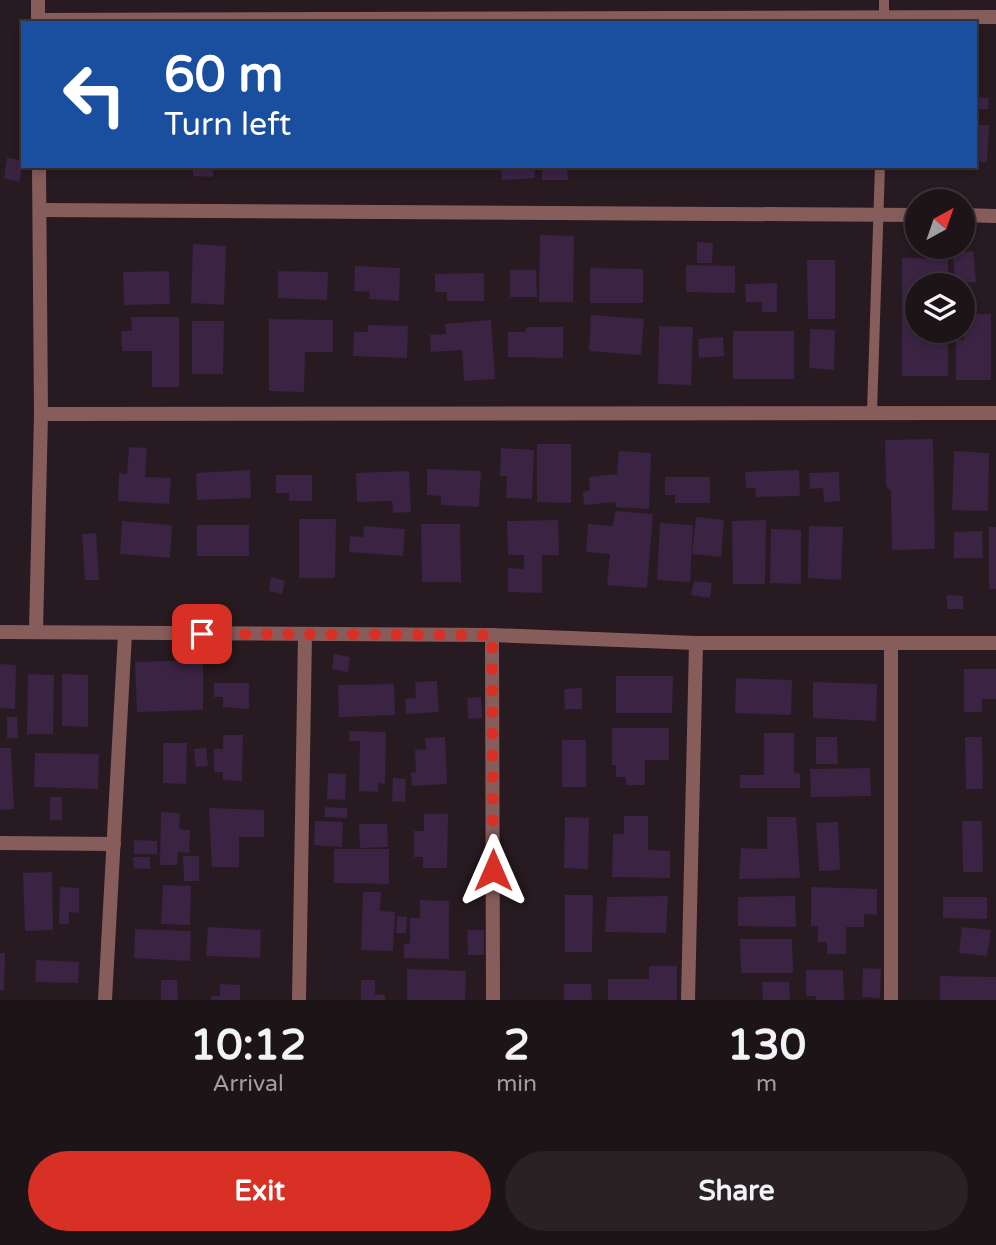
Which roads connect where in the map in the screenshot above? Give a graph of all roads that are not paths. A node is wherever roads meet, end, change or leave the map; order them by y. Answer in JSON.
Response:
{"nodes":[{"id":1,"x":38,"y":0,"type":"edge"},
{"id":2,"x":884,"y":0,"type":"edge"},
{"id":3,"x":996,"y":17,"type":"edge"},
{"id":4,"x":884,"y":20,"type":"edge"},
{"id":5,"x":38,"y":21,"type":"edge"},
{"id":6,"x":461,"y":21,"type":"edge"},
{"id":7,"x":39,"y":168,"type":"edge"},
{"id":8,"x":880,"y":168,"type":"edge"},
{"id":9,"x":40,"y":210,"type":"junction"},
{"id":10,"x":878,"y":214,"type":"junction"},
{"id":11,"x":905,"y":215,"type":"edge"},
{"id":12,"x":975,"y":215,"type":"edge"},
{"id":13,"x":996,"y":216,"type":"edge"},
{"id":14,"x":872,"y":412,"type":"junction"},
{"id":15,"x":996,"y":413,"type":"edge"},
{"id":16,"x":41,"y":414,"type":"junction"},
{"id":17,"x":0,"y":632,"type":"edge"},
{"id":18,"x":36,"y":632,"type":"junction"},
{"id":19,"x":125,"y":634,"type":"junction"},
{"id":20,"x":305,"y":635,"type":"junction"},
{"id":21,"x":492,"y":635,"type":"junction"},
{"id":22,"x":696,"y":643,"type":"junction"},
{"id":23,"x":891,"y":643,"type":"junction"},
{"id":24,"x":996,"y":643,"type":"edge"},
{"id":25,"x":0,"y":844,"type":"edge"},
{"id":26,"x":114,"y":844,"type":"junction"},
{"id":27,"x":106,"y":1000,"type":"edge"},
{"id":28,"x":299,"y":1000,"type":"edge"},
{"id":29,"x":493,"y":1000,"type":"edge"},
{"id":30,"x":688,"y":1000,"type":"edge"},
{"id":31,"x":891,"y":1000,"type":"edge"}],
"edges":[{"from":1,"to":5,"type":"street"},
{"from":2,"to":4,"type":"lane"},
{"from":3,"to":4,"type":"street"},
{"from":4,"to":6,"type":"street"},
{"from":7,"to":9,"type":"street"},
{"from":8,"to":10,"type":"lane"},
{"from":9,"to":10,"type":"street"},
{"from":9,"to":16,"type":"street"},
{"from":10,"to":11,"type":"street"},
{"from":10,"to":14,"type":"lane"},
{"from":12,"to":13,"type":"street"},
{"from":14,"to":15,"type":"street"},
{"from":14,"to":16,"type":"street"},
{"from":16,"to":18,"type":"street"},
{"from":17,"to":18,"type":"street"},
{"from":18,"to":19,"type":"street"},
{"from":19,"to":20,"type":"street"},
{"from":19,"to":26,"type":"street"},
{"from":20,"to":21,"type":"street"},
{"from":20,"to":28,"type":"street"},
{"from":21,"to":22,"type":"street"},
{"from":21,"to":29,"type":"street"},
{"from":22,"to":23,"type":"street"},
{"from":22,"to":30,"type":"street"},
{"from":23,"to":24,"type":"street"},
{"from":23,"to":31,"type":"street"},
{"from":25,"to":26,"type":"street"},
{"from":26,"to":27,"type":"street"}]}
